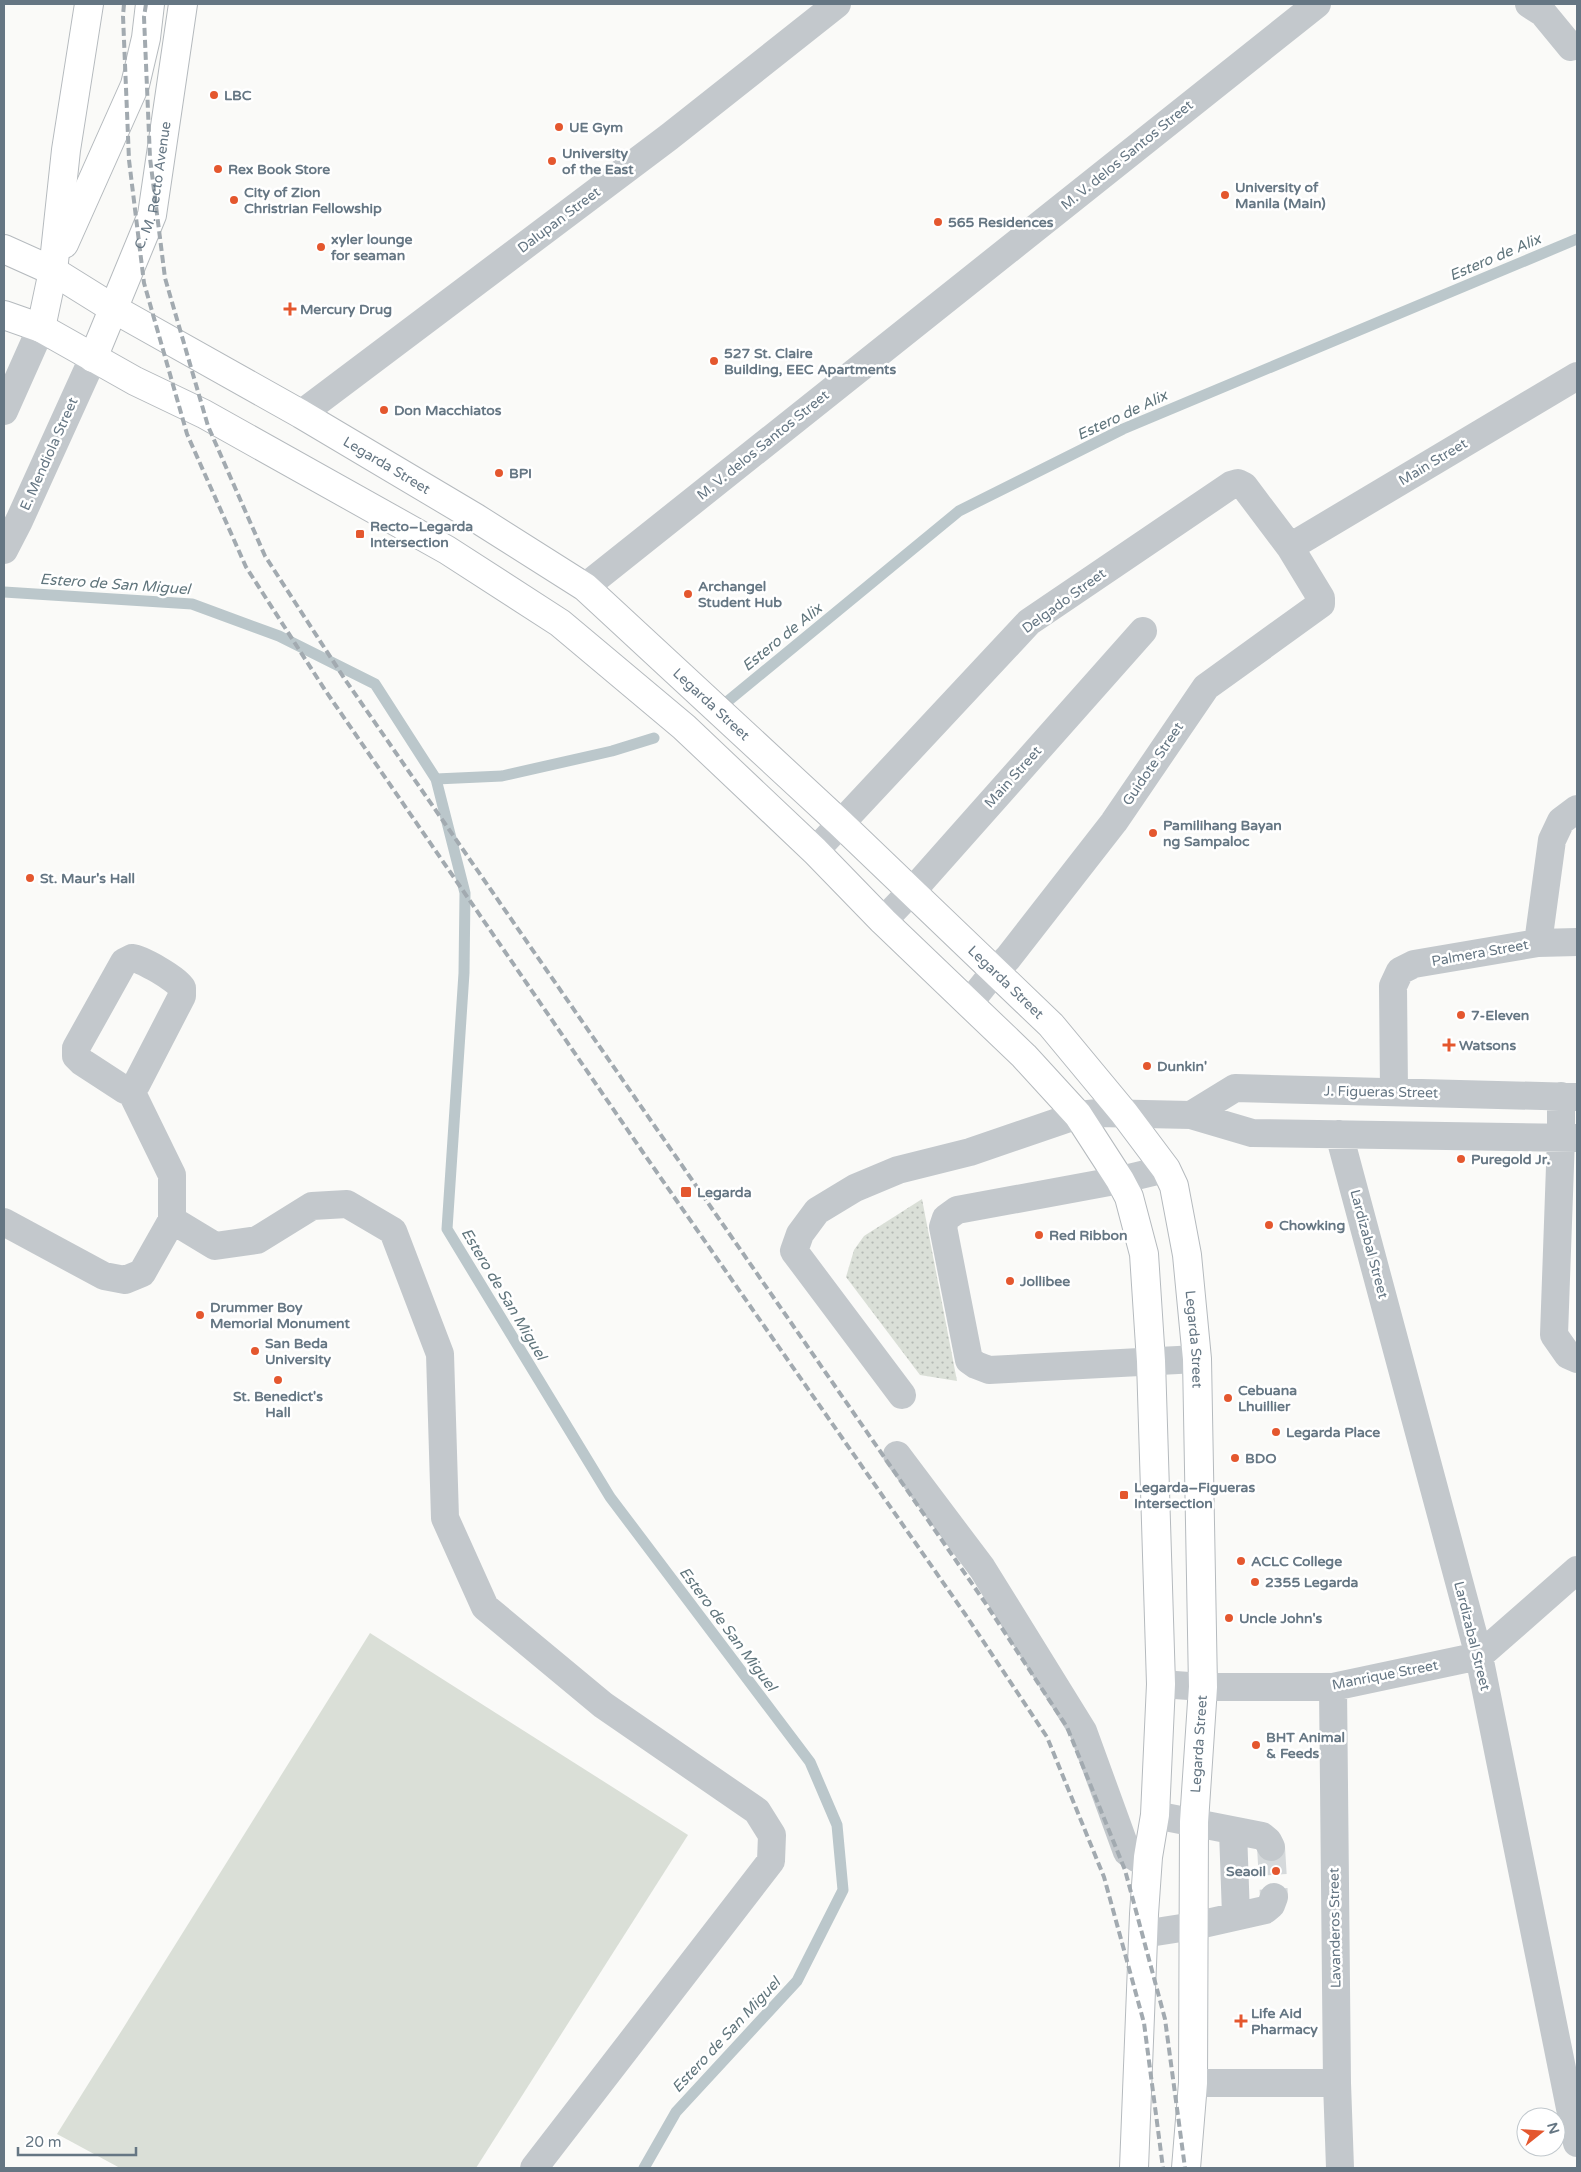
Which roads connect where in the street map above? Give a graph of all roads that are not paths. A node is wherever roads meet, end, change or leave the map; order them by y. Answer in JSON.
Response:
{"nodes":[{"id":1,"x":89,"y":4,"type":"edge"},
{"id":2,"x":150,"y":4,"type":"edge"},
{"id":3,"x":183,"y":4,"type":"edge"},
{"id":4,"x":837,"y":4,"type":"edge"},
{"id":5,"x":1317,"y":4,"type":"edge"},
{"id":6,"x":1529,"y":4,"type":"edge"},
{"id":7,"x":1571,"y":47,"type":"dead end"},
{"id":8,"x":4,"y":249,"type":"edge"},
{"id":9,"x":53,"y":271,"type":"junction"},
{"id":10,"x":114,"y":309,"type":"junction"},
{"id":11,"x":4,"y":315,"type":"edge"},
{"id":12,"x":41,"y":328,"type":"junction"},
{"id":13,"x":93,"y":358,"type":"junction"},
{"id":14,"x":1577,"y":376,"type":"edge"},
{"id":15,"x":4,"y":411,"type":"edge"},
{"id":16,"x":301,"y":414,"type":"junction"},
{"id":17,"x":1290,"y":547,"type":"junction"},
{"id":18,"x":4,"y":550,"type":"edge"},
{"id":19,"x":585,"y":587,"type":"junction"},
{"id":20,"x":1143,"y":631,"type":"dead end"},
{"id":21,"x":1577,"y":809,"type":"edge"},
{"id":22,"x":840,"y":823,"type":"junction"},
{"id":23,"x":815,"y":851,"type":"junction"},
{"id":24,"x":910,"y":890,"type":"junction"},
{"id":25,"x":883,"y":921,"type":"junction"},
{"id":26,"x":1577,"y":942,"type":"edge"},
{"id":27,"x":1538,"y":943,"type":"junction"},
{"id":28,"x":994,"y":972,"type":"junction"},
{"id":29,"x":970,"y":1002,"type":"junction"},
{"id":30,"x":130,"y":1089,"type":"junction"},
{"id":31,"x":1394,"y":1091,"type":"junction"},
{"id":32,"x":1569,"y":1097,"type":"edge"},
{"id":33,"x":1124,"y":1113,"type":"junction"},
{"id":34,"x":1078,"y":1115,"type":"junction"},
{"id":35,"x":1191,"y":1115,"type":"junction"},
{"id":36,"x":1339,"y":1134,"type":"junction"},
{"id":37,"x":1569,"y":1138,"type":"edge"},
{"id":38,"x":1166,"y":1169,"type":"junction"},
{"id":39,"x":1120,"y":1180,"type":"junction"},
{"id":40,"x":172,"y":1220,"type":"junction"},
{"id":41,"x":4,"y":1222,"type":"edge"},
{"id":42,"x":1197,"y":1359,"type":"junction"},
{"id":43,"x":1577,"y":1359,"type":"edge"},
{"id":44,"x":1151,"y":1361,"type":"junction"},
{"id":45,"x":902,"y":1395,"type":"dead end"},
{"id":46,"x":896,"y":1454,"type":"dead end"},
{"id":47,"x":1577,"y":1570,"type":"edge"},
{"id":48,"x":1479,"y":1656,"type":"junction"},
{"id":49,"x":1161,"y":1684,"type":"junction"},
{"id":50,"x":1203,"y":1687,"type":"junction"},
{"id":51,"x":1333,"y":1687,"type":"junction"},
{"id":52,"x":1155,"y":1814,"type":"junction"},
{"id":53,"x":1194,"y":1822,"type":"junction"},
{"id":54,"x":1233,"y":1831,"type":"junction"},
{"id":55,"x":1271,"y":1847,"type":"dead end"},
{"id":56,"x":1148,"y":1857,"type":"junction"},
{"id":57,"x":1274,"y":1897,"type":"dead end"},
{"id":58,"x":1236,"y":1915,"type":"junction"},
{"id":59,"x":1194,"y":1926,"type":"junction"},
{"id":60,"x":1143,"y":1934,"type":"junction"},
{"id":61,"x":1193,"y":2083,"type":"junction"},
{"id":62,"x":1337,"y":2083,"type":"junction"},
{"id":63,"x":1577,"y":2144,"type":"edge"},
{"id":64,"x":534,"y":2168,"type":"edge"},
{"id":65,"x":1134,"y":2168,"type":"edge"},
{"id":66,"x":1186,"y":2168,"type":"edge"},
{"id":67,"x":1340,"y":2168,"type":"edge"}],
"edges":[{"from":1,"to":9,"type":"main road"},
{"from":2,"to":9,"type":"main road"},
{"from":3,"to":10,"type":"main road","name":"C. M. Recto Avenue"},
{"from":4,"to":16,"type":"street","name":"Dalupan Street"},
{"from":5,"to":19,"type":"street","name":"M. V. delos Santos Street"},
{"from":6,"to":7,"type":"street"},
{"from":8,"to":9,"type":"main road","name":"Legarda Street"},
{"from":9,"to":10,"type":"main road","name":"Legarda Street"},
{"from":9,"to":12,"type":"main road"},
{"from":10,"to":13,"type":"main road","name":"C. M. Recto Avenue"},
{"from":10,"to":16,"type":"main road","name":"Legarda Street"},
{"from":11,"to":12,"type":"main road"},
{"from":12,"to":13,"type":"main road"},
{"from":12,"to":15,"type":"street"},
{"from":13,"to":18,"type":"street","name":"E. Mendiola Street"},
{"from":13,"to":23,"type":"main road"},
{"from":14,"to":17,"type":"street","name":"Main Street"},
{"from":16,"to":19,"type":"main road","name":"Legarda Street"},
{"from":17,"to":22,"type":"street","name":"Delgado Street"},
{"from":17,"to":28,"type":"street","name":"Guidote Street"},
{"from":19,"to":22,"type":"main road","name":"Legarda Street"},
{"from":20,"to":24,"type":"street","name":"Main Street"},
{"from":21,"to":27,"type":"street","name":"Palmera Street"},
{"from":22,"to":23,"type":"street","name":"Delgado Street"},
{"from":22,"to":24,"type":"main road","name":"Legarda Street"},
{"from":23,"to":25,"type":"main road"},
{"from":24,"to":25,"type":"street","name":"Main Street"},
{"from":24,"to":28,"type":"main road","name":"Legarda Street"},
{"from":25,"to":29,"type":"main road"},
{"from":26,"to":27,"type":"street"},
{"from":27,"to":31,"type":"street","name":"Palmera Street"},
{"from":28,"to":29,"type":"street","name":"Guidote Street"},
{"from":28,"to":33,"type":"main road","name":"Legarda Street"},
{"from":29,"to":34,"type":"main road"},
{"from":30,"to":30,"type":"street"},
{"from":30,"to":40,"type":"street"},
{"from":31,"to":32,"type":"street","name":"J. Figueras Street"},
{"from":31,"to":35,"type":"street","name":"J. Figueras Street"},
{"from":32,"to":37,"type":"street"},
{"from":33,"to":34,"type":"street"},
{"from":33,"to":35,"type":"street"},
{"from":33,"to":38,"type":"main road","name":"Legarda Street"},
{"from":34,"to":39,"type":"main road"},
{"from":34,"to":45,"type":"street"},
{"from":35,"to":36,"type":"street"},
{"from":36,"to":37,"type":"street"},
{"from":36,"to":48,"type":"street","name":"Lardizabal Street"},
{"from":37,"to":43,"type":"street"},
{"from":38,"to":39,"type":"street"},
{"from":38,"to":42,"type":"main road","name":"Legarda Street"},
{"from":39,"to":44,"type":"main road"},
{"from":39,"to":44,"type":"street"},
{"from":40,"to":41,"type":"street"},
{"from":40,"to":64,"type":"street"},
{"from":42,"to":44,"type":"street"},
{"from":42,"to":50,"type":"main road","name":"Legarda Street"},
{"from":44,"to":49,"type":"main road"},
{"from":46,"to":56,"type":"street"},
{"from":47,"to":48,"type":"street","name":"Manrique Street"},
{"from":48,"to":51,"type":"street","name":"Manrique Street"},
{"from":48,"to":63,"type":"street","name":"Lardizabal Street"},
{"from":49,"to":50,"type":"street","name":"Manrique Street"},
{"from":49,"to":52,"type":"main road"},
{"from":50,"to":51,"type":"street","name":"Manrique Street"},
{"from":50,"to":53,"type":"main road","name":"Legarda Street"},
{"from":51,"to":62,"type":"street","name":"Lavanderos Street"},
{"from":52,"to":53,"type":"street"},
{"from":52,"to":56,"type":"main road"},
{"from":53,"to":54,"type":"street"},
{"from":53,"to":59,"type":"main road","name":"Legarda Street"},
{"from":54,"to":55,"type":"street"},
{"from":54,"to":58,"type":"street"},
{"from":56,"to":60,"type":"main road"},
{"from":57,"to":58,"type":"street"},
{"from":58,"to":59,"type":"street"},
{"from":59,"to":60,"type":"street"},
{"from":59,"to":61,"type":"main road","name":"Legarda Street"},
{"from":60,"to":65,"type":"main road"},
{"from":61,"to":62,"type":"street"},
{"from":61,"to":66,"type":"main road","name":"Legarda Street"},
{"from":62,"to":67,"type":"street","name":"Lavanderos Street"}]}
